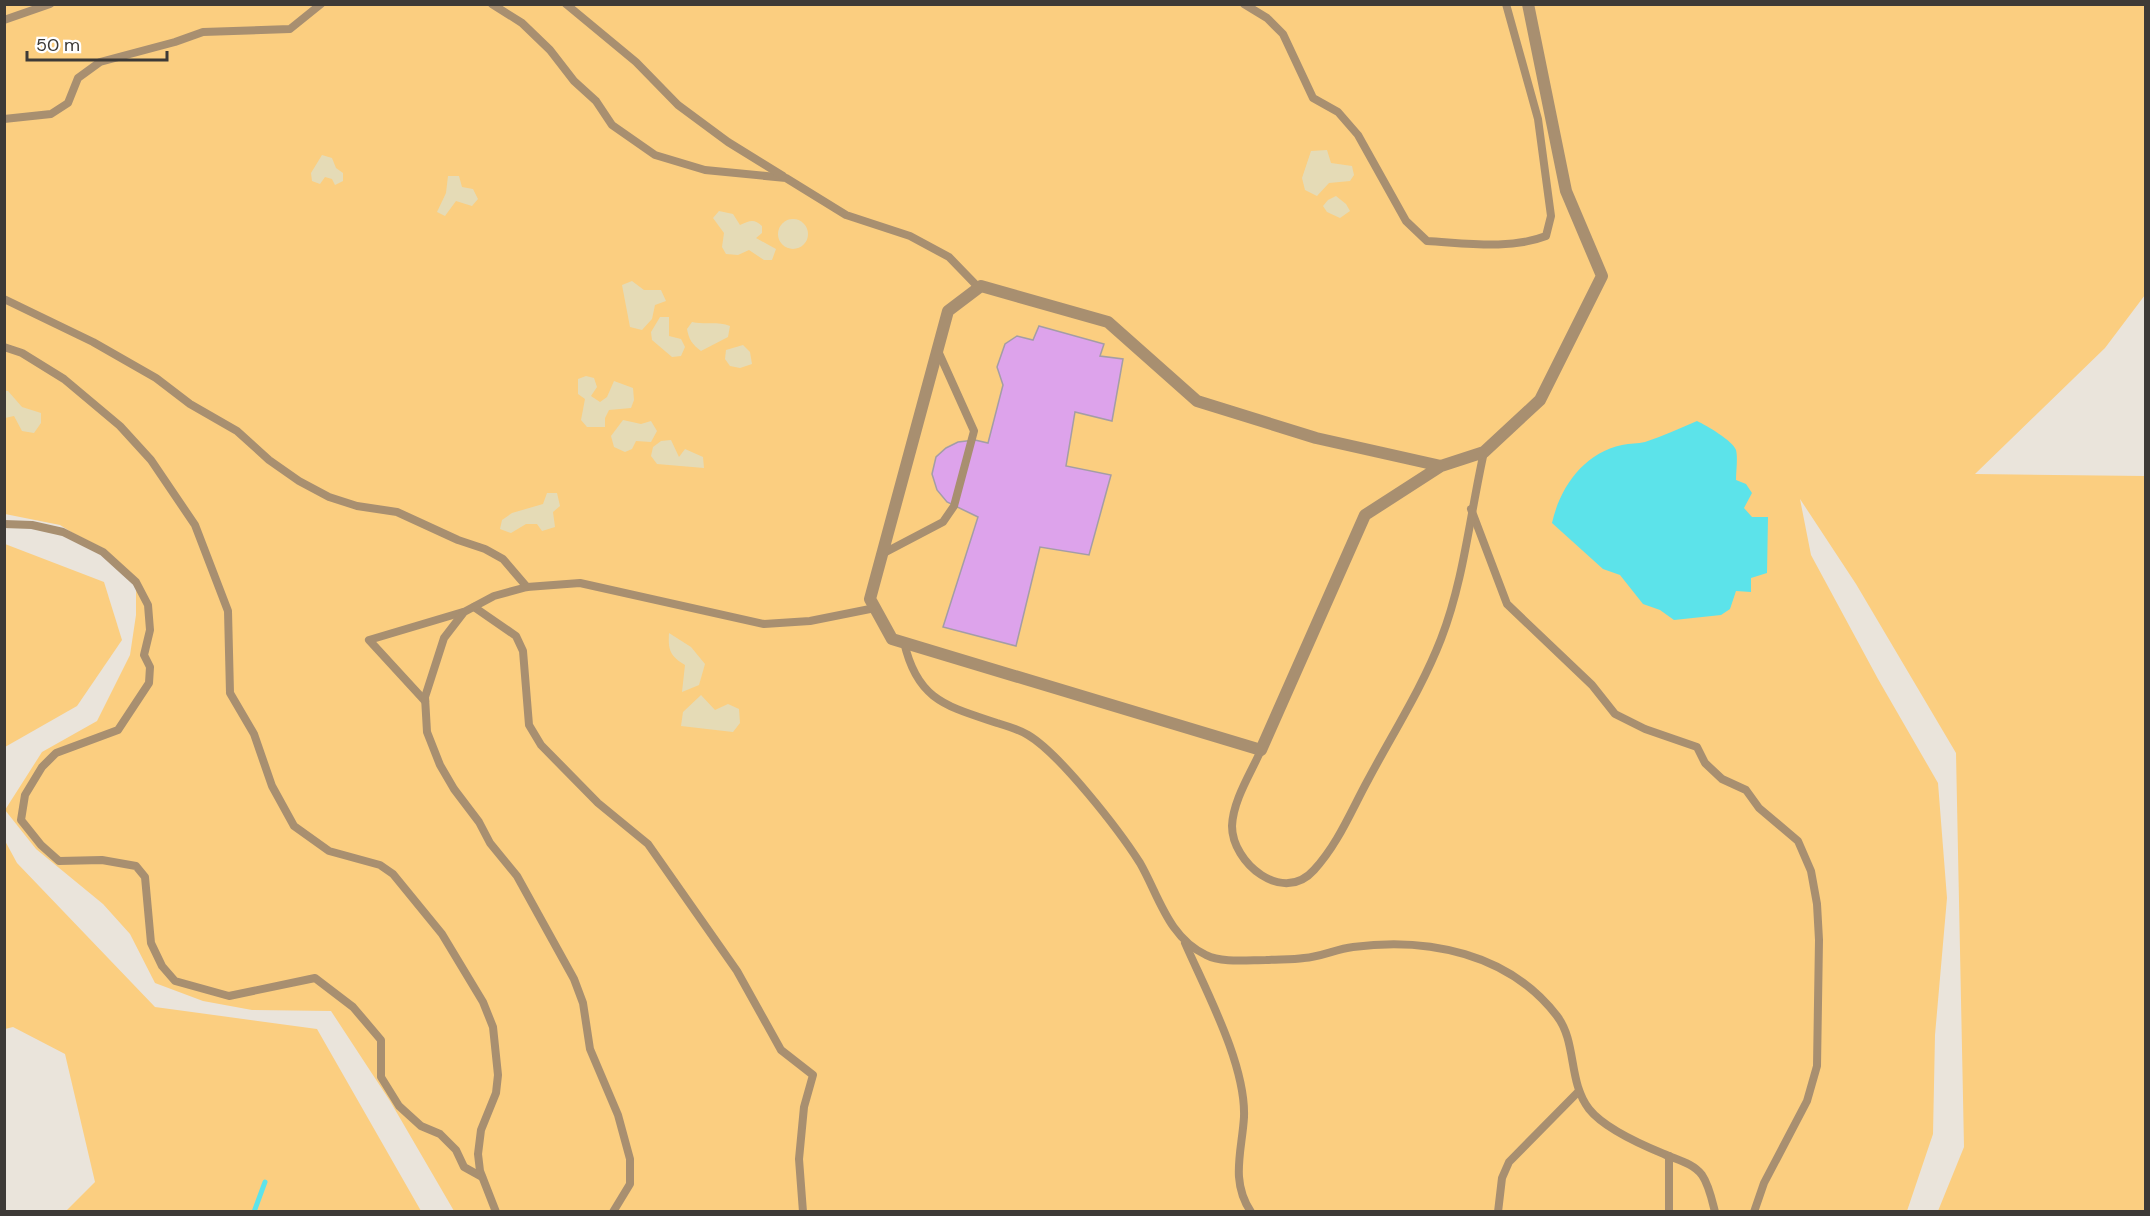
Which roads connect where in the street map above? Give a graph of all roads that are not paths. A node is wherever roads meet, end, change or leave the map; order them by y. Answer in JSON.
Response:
{"nodes":[{"id":1,"x":50,"y":4,"type":"edge"},
{"id":2,"x":321,"y":4,"type":"edge"},
{"id":3,"x":492,"y":4,"type":"edge"},
{"id":4,"x":566,"y":4,"type":"edge"},
{"id":5,"x":1244,"y":4,"type":"edge"},
{"id":6,"x":1506,"y":4,"type":"edge"},
{"id":7,"x":1528,"y":4,"type":"edge"},
{"id":8,"x":4,"y":20,"type":"edge"},
{"id":9,"x":4,"y":118,"type":"edge"},
{"id":10,"x":786,"y":178,"type":"junction"},
{"id":11,"x":979,"y":288,"type":"junction"},
{"id":12,"x":4,"y":299,"type":"edge"},
{"id":13,"x":4,"y":347,"type":"edge"},
{"id":14,"x":937,"y":351,"type":"junction"},
{"id":15,"x":1484,"y":452,"type":"junction"},
{"id":16,"x":1440,"y":466,"type":"junction"},
{"id":17,"x":1472,"y":509,"type":"junction"},
{"id":18,"x":4,"y":524,"type":"edge"},
{"id":19,"x":882,"y":554,"type":"junction"},
{"id":20,"x":527,"y":587,"type":"junction"},
{"id":21,"x":474,"y":607,"type":"junction"},
{"id":22,"x":875,"y":608,"type":"junction"},
{"id":23,"x":464,"y":612,"type":"junction"},
{"id":24,"x":904,"y":642,"type":"junction"},
{"id":25,"x":425,"y":701,"type":"junction"},
{"id":26,"x":1261,"y":750,"type":"junction"},
{"id":27,"x":1185,"y":943,"type":"junction"},
{"id":28,"x":1579,"y":1091,"type":"junction"},
{"id":29,"x":1669,"y":1156,"type":"junction"},
{"id":30,"x":482,"y":1177,"type":"junction"},
{"id":31,"x":496,"y":1212,"type":"edge"},
{"id":32,"x":613,"y":1212,"type":"edge"},
{"id":33,"x":803,"y":1212,"type":"edge"},
{"id":34,"x":1251,"y":1212,"type":"edge"},
{"id":35,"x":1498,"y":1212,"type":"edge"},
{"id":36,"x":1669,"y":1212,"type":"edge"},
{"id":37,"x":1715,"y":1212,"type":"edge"},
{"id":38,"x":1754,"y":1212,"type":"edge"}],
"edges":[{"from":1,"to":8,"type":"lane"},
{"from":2,"to":9,"type":"lane"},
{"from":3,"to":10,"type":"lane"},
{"from":4,"to":10,"type":"lane"},
{"from":5,"to":6,"type":"lane"},
{"from":7,"to":15,"type":"street"},
{"from":10,"to":11,"type":"lane"},
{"from":11,"to":14,"type":"street"},
{"from":11,"to":16,"type":"street"},
{"from":12,"to":20,"type":"lane"},
{"from":13,"to":30,"type":"lane"},
{"from":14,"to":19,"type":"street"},
{"from":14,"to":19,"type":"lane"},
{"from":15,"to":16,"type":"street"},
{"from":15,"to":17,"type":"lane"},
{"from":16,"to":26,"type":"street"},
{"from":17,"to":26,"type":"lane"},
{"from":17,"to":38,"type":"lane"},
{"from":18,"to":30,"type":"lane"},
{"from":19,"to":22,"type":"street"},
{"from":20,"to":21,"type":"lane"},
{"from":20,"to":22,"type":"lane"},
{"from":21,"to":23,"type":"lane"},
{"from":21,"to":33,"type":"lane"},
{"from":22,"to":24,"type":"street"},
{"from":23,"to":25,"type":"lane"},
{"from":23,"to":25,"type":"lane"},
{"from":24,"to":26,"type":"street"},
{"from":24,"to":27,"type":"lane"},
{"from":25,"to":32,"type":"lane"},
{"from":27,"to":28,"type":"lane"},
{"from":27,"to":34,"type":"lane"},
{"from":28,"to":29,"type":"lane"},
{"from":28,"to":35,"type":"lane"},
{"from":29,"to":36,"type":"lane"},
{"from":29,"to":37,"type":"lane"},
{"from":30,"to":31,"type":"lane"}]}
